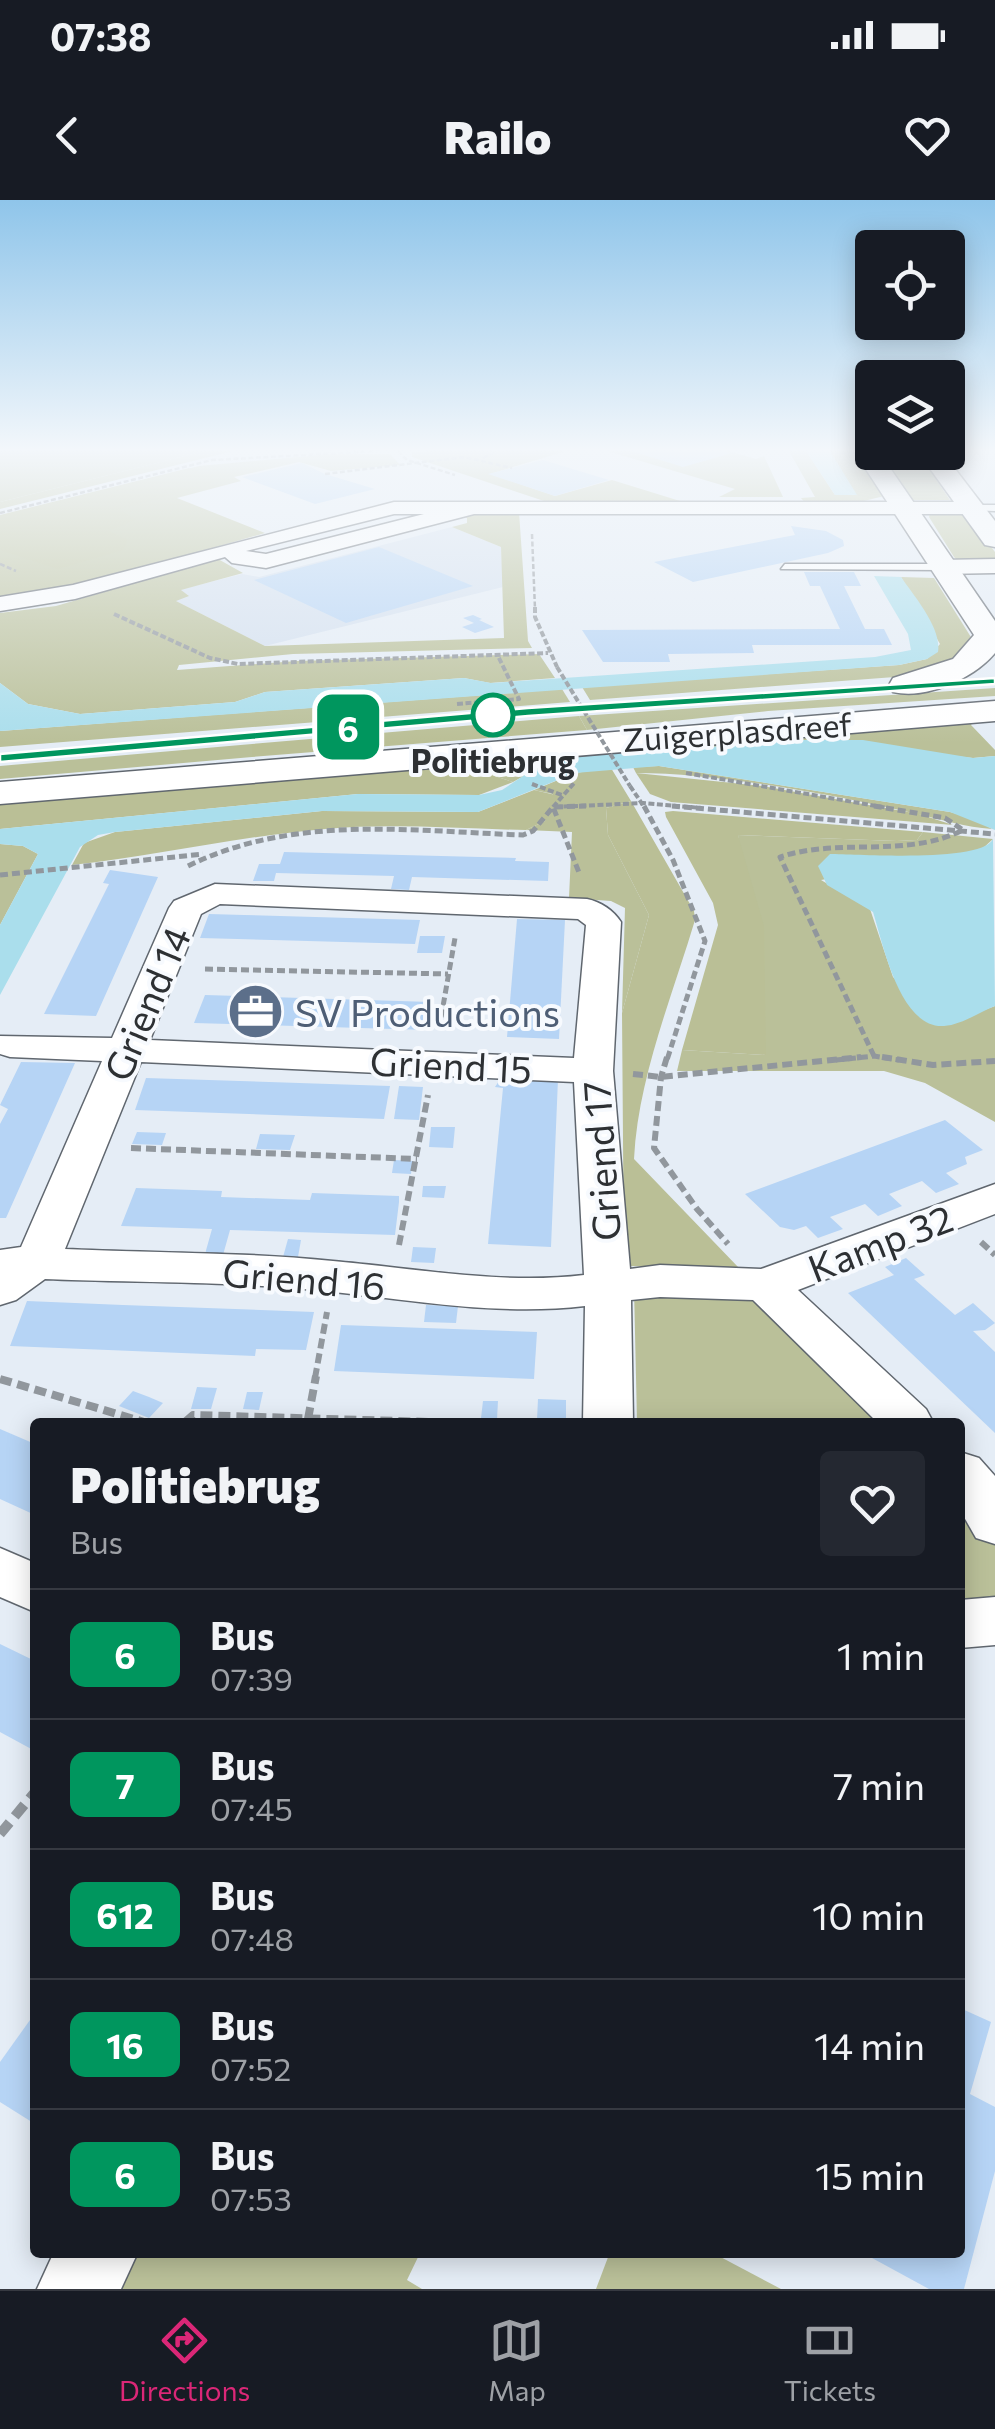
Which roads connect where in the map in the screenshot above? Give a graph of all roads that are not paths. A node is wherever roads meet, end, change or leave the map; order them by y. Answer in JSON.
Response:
{"nodes":[{"id":1,"x":315,"y":548,"type":"edge"},
{"id":2,"x":931,"y":548,"type":"edge"},
{"id":3,"x":942,"y":566,"type":"junction"},
{"id":4,"x":995,"y":566,"type":"edge"},
{"id":5,"x":784,"y":567,"type":"dead end"},
{"id":6,"x":0,"y":604,"type":"edge"},
{"id":7,"x":992,"y":640,"type":"edge"},
{"id":8,"x":995,"y":681,"type":"edge"},
{"id":9,"x":905,"y":685,"type":"junction"},
{"id":10,"x":867,"y":688,"type":"dead end"},
{"id":11,"x":995,"y":711,"type":"edge"},
{"id":12,"x":0,"y":794,"type":"edge"},
{"id":13,"x":587,"y":909,"type":"joint"},
{"id":14,"x":10,"y":1044,"type":"dead end"},
{"id":15,"x":125,"y":1048,"type":"junction"},
{"id":16,"x":593,"y":1071,"type":"junction"},
{"id":17,"x":995,"y":1198,"type":"edge"},
{"id":18,"x":18,"y":1262,"type":"edge"},
{"id":19,"x":608,"y":1284,"type":"junction"},
{"id":20,"x":765,"y":1285,"type":"junction"},
{"id":21,"x":0,"y":1289,"type":"edge"},
{"id":22,"x":608,"y":1418,"type":"edge"},
{"id":23,"x":904,"y":1418,"type":"edge"},
{"id":24,"x":965,"y":1477,"type":"edge"},
{"id":25,"x":995,"y":1524,"type":"edge"},
{"id":26,"x":0,"y":1571,"type":"edge"},
{"id":27,"x":30,"y":1586,"type":"edge"},
{"id":28,"x":995,"y":1621,"type":"edge"},
{"id":29,"x":965,"y":1624,"type":"edge"},
{"id":30,"x":95,"y":2258,"type":"edge"},
{"id":31,"x":76,"y":2289,"type":"edge"}],
"edges":[{"from":1,"to":6,"type":"street"},
{"from":2,"to":3,"type":"main road"},
{"from":3,"to":4,"type":"street"},
{"from":3,"to":5,"type":"lane"},
{"from":3,"to":7,"type":"main road"},
{"from":7,"to":9,"type":"main road"},
{"from":8,"to":9,"type":"main road","name":"Zuigerplasdreef"},
{"from":9,"to":10,"type":"main road","name":"Zuigerplasdreef"},
{"from":11,"to":12,"type":"main road","name":"Zuigerplasdreef"},
{"from":13,"to":15,"type":"street","name":"Griend 14"},
{"from":13,"to":16,"type":"street","name":"Griend 17"},
{"from":14,"to":15,"type":"street","name":"Griend 15"},
{"from":15,"to":16,"type":"street","name":"Griend 15"},
{"from":15,"to":18,"type":"street","name":"Griend 14"},
{"from":16,"to":19,"type":"street","name":"Griend 17"},
{"from":17,"to":20,"type":"street","name":"Kamp 32"},
{"from":18,"to":19,"type":"street","name":"Griend 16"},
{"from":18,"to":21,"type":"street"},
{"from":19,"to":20,"type":"street","name":"Kamp 32"},
{"from":19,"to":22,"type":"street","name":"Griend 17"},
{"from":20,"to":23,"type":"street","name":"Kamp 32"},
{"from":24,"to":25,"type":"street"},
{"from":26,"to":27,"type":"street"},
{"from":28,"to":29,"type":"street"},
{"from":30,"to":31,"type":"street"}]}
